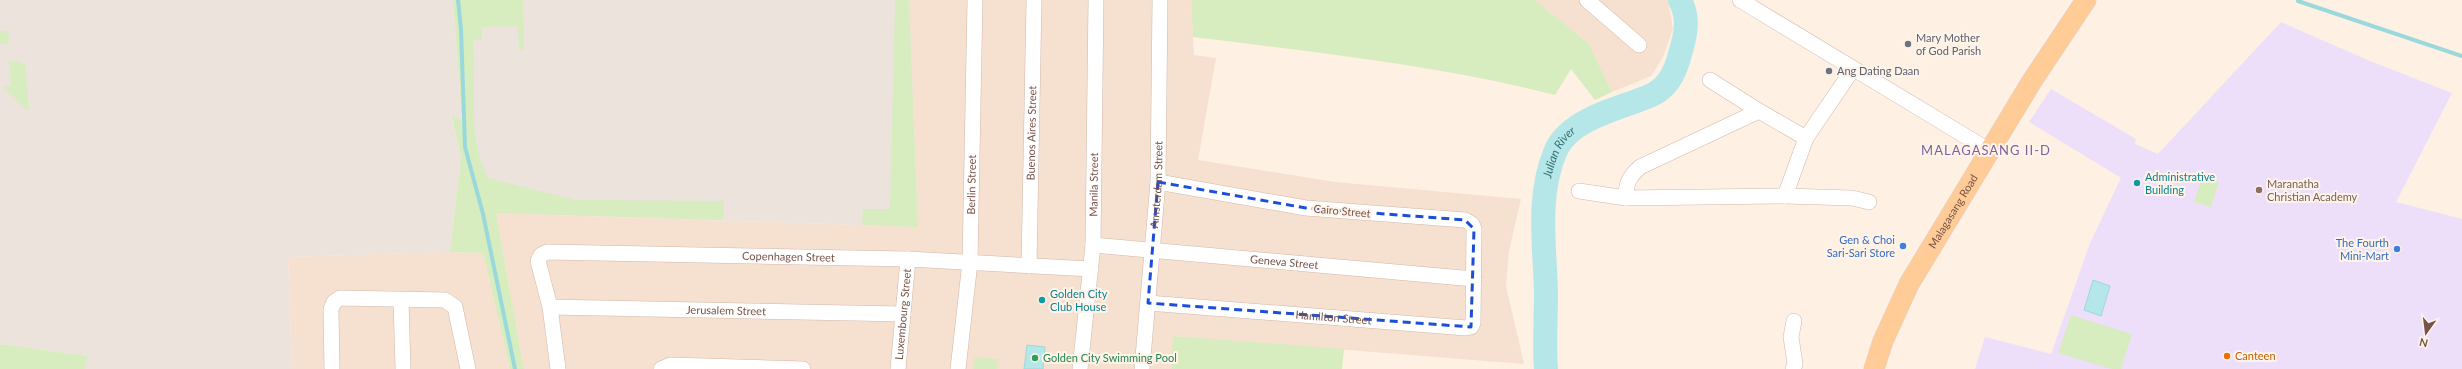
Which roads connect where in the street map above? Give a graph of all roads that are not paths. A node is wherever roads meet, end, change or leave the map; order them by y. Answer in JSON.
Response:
{"nodes":[{"id":1,"x":975,"y":0,"type":"edge"},
{"id":2,"x":1034,"y":0,"type":"edge"},
{"id":3,"x":1096,"y":0,"type":"edge"},
{"id":4,"x":1160,"y":0,"type":"edge"},
{"id":5,"x":1587,"y":0,"type":"edge"},
{"id":6,"x":1740,"y":0,"type":"edge"},
{"id":7,"x":2086,"y":0,"type":"edge"},
{"id":8,"x":1639,"y":45,"type":"dead end"},
{"id":9,"x":1853,"y":69,"type":"junction"},
{"id":10,"x":1710,"y":80,"type":"dead end"},
{"id":11,"x":1759,"y":111,"type":"junction"},
{"id":12,"x":1806,"y":138,"type":"junction"},
{"id":13,"x":1990,"y":151,"type":"junction"},
{"id":14,"x":1158,"y":182,"type":"junction"},
{"id":15,"x":1579,"y":191,"type":"dead end"},
{"id":16,"x":1785,"y":196,"type":"junction"},
{"id":17,"x":1626,"y":198,"type":"junction"},
{"id":18,"x":1869,"y":202,"type":"dead end"},
{"id":19,"x":1093,"y":245,"type":"junction"},
{"id":20,"x":1152,"y":252,"type":"junction"},
{"id":21,"x":908,"y":259,"type":"junction"},
{"id":22,"x":970,"y":262,"type":"junction"},
{"id":23,"x":1029,"y":266,"type":"junction"},
{"id":24,"x":1091,"y":269,"type":"junction"},
{"id":25,"x":1474,"y":279,"type":"junction"},
{"id":26,"x":401,"y":300,"type":"junction"},
{"id":27,"x":1148,"y":303,"type":"junction"},
{"id":28,"x":550,"y":307,"type":"junction"},
{"id":29,"x":903,"y":314,"type":"junction"},
{"id":30,"x":1794,"y":321,"type":"dead end"},
{"id":31,"x":332,"y":369,"type":"edge"},
{"id":32,"x":403,"y":369,"type":"edge"},
{"id":33,"x":468,"y":369,"type":"edge"},
{"id":34,"x":558,"y":369,"type":"edge"},
{"id":35,"x":661,"y":369,"type":"edge"},
{"id":36,"x":803,"y":369,"type":"edge"},
{"id":37,"x":898,"y":369,"type":"edge"},
{"id":38,"x":958,"y":369,"type":"edge"},
{"id":39,"x":1080,"y":369,"type":"edge"},
{"id":40,"x":1142,"y":369,"type":"edge"},
{"id":41,"x":1793,"y":369,"type":"edge"},
{"id":42,"x":1874,"y":369,"type":"edge"}],
"edges":[{"from":1,"to":22,"type":"street","name":"Berlin Street"},
{"from":2,"to":23,"type":"street","name":"Buenos Aires Street"},
{"from":3,"to":19,"type":"street","name":"Manila Street"},
{"from":4,"to":14,"type":"street","name":"Amsterdam Street"},
{"from":5,"to":8,"type":"street"},
{"from":6,"to":9,"type":"street"},
{"from":7,"to":13,"type":"main road","name":"Malagasang Road"},
{"from":9,"to":12,"type":"street"},
{"from":9,"to":13,"type":"street"},
{"from":10,"to":11,"type":"street"},
{"from":11,"to":12,"type":"street"},
{"from":11,"to":17,"type":"street"},
{"from":12,"to":16,"type":"street"},
{"from":13,"to":42,"type":"main road","name":"Malagasang Road"},
{"from":14,"to":20,"type":"street","name":"Amsterdam Street"},
{"from":14,"to":25,"type":"street","name":"Cairo Street"},
{"from":15,"to":17,"type":"street"},
{"from":16,"to":17,"type":"street"},
{"from":16,"to":18,"type":"street"},
{"from":19,"to":20,"type":"street","name":"Geneva Street"},
{"from":19,"to":24,"type":"street","name":"Manila Street"},
{"from":20,"to":25,"type":"street","name":"Geneva Street"},
{"from":20,"to":27,"type":"street","name":"Amsterdam Street"},
{"from":21,"to":22,"type":"street","name":"Copenhagen Street"},
{"from":21,"to":28,"type":"street","name":"Copenhagen Street"},
{"from":21,"to":29,"type":"street","name":"Luxembourg Street"},
{"from":22,"to":23,"type":"street","name":"Copenhagen Street"},
{"from":22,"to":38,"type":"street","name":"Berlin Street"},
{"from":23,"to":24,"type":"street","name":"Copenhagen Street"},
{"from":24,"to":39,"type":"street","name":"Manila Street"},
{"from":25,"to":27,"type":"street","name":"Hamilton Street"},
{"from":26,"to":31,"type":"street"},
{"from":26,"to":32,"type":"street"},
{"from":26,"to":33,"type":"street"},
{"from":27,"to":40,"type":"street","name":"Amsterdam Street"},
{"from":28,"to":29,"type":"street","name":"Jerusalem Street"},
{"from":28,"to":34,"type":"street"},
{"from":29,"to":37,"type":"street","name":"Luxembourg Street"},
{"from":30,"to":41,"type":"street"},
{"from":35,"to":36,"type":"street"}]}
